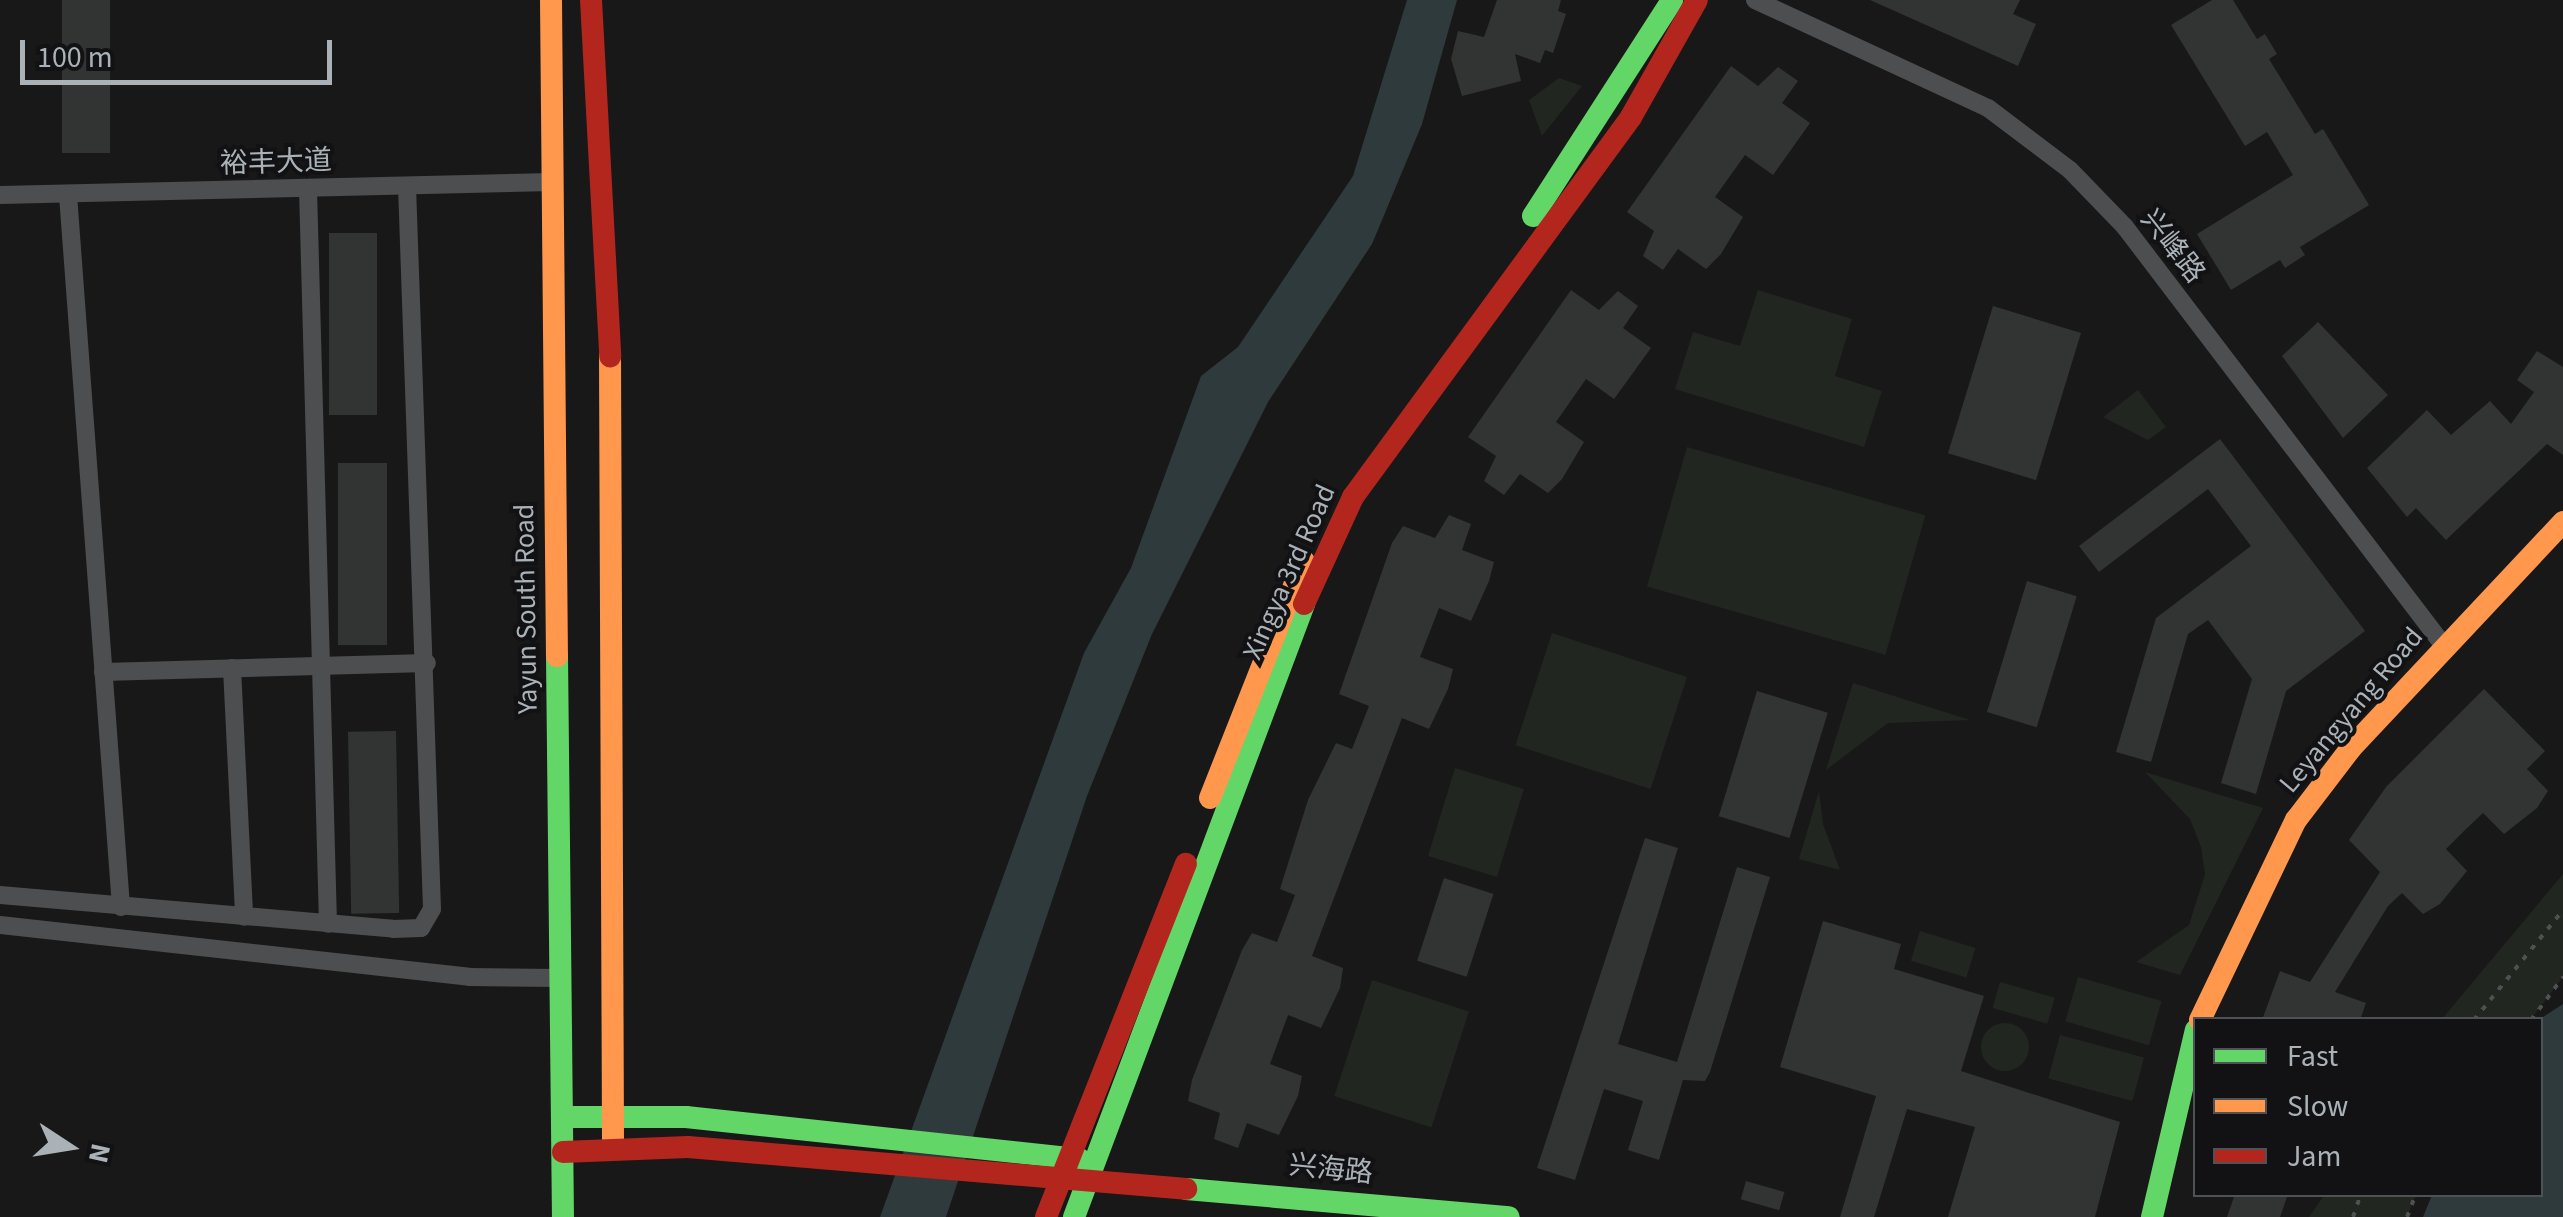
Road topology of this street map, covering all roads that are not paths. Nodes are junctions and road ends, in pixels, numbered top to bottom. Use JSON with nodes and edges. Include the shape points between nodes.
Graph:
{"nodes":[{"id":1,"x":551,"y":0,"type":"edge"},
{"id":2,"x":591,"y":0,"type":"edge"},
{"id":3,"x":1672,"y":0,"type":"edge"},
{"id":4,"x":1697,"y":0,"type":"edge"},
{"id":5,"x":1756,"y":0,"type":"edge"},
{"id":6,"x":553,"y":182,"type":"junction"},
{"id":7,"x":406,"y":186,"type":"junction"},
{"id":8,"x":308,"y":189,"type":"junction"},
{"id":9,"x":0,"y":195,"type":"edge"},
{"id":10,"x":68,"y":196,"type":"junction"},
{"id":11,"x":2563,"y":522,"type":"edge"},
{"id":12,"x":2444,"y":646,"type":"junction"},
{"id":13,"x":427,"y":662,"type":"junction"},
{"id":14,"x":321,"y":666,"type":"junction"},
{"id":15,"x":232,"y":668,"type":"junction"},
{"id":16,"x":103,"y":672,"type":"junction"},
{"id":17,"x":0,"y":895,"type":"edge"},
{"id":18,"x":121,"y":907,"type":"junction"},
{"id":19,"x":244,"y":917,"type":"junction"},
{"id":20,"x":328,"y":924,"type":"junction"},
{"id":21,"x":0,"y":925,"type":"edge"},
{"id":22,"x":560,"y":978,"type":"junction"},
{"id":23,"x":2201,"y":1017,"type":"edge"},
{"id":24,"x":2193,"y":1043,"type":"edge"},
{"id":25,"x":613,"y":1116,"type":"junction"},
{"id":26,"x":562,"y":1117,"type":"junction"},
{"id":27,"x":613,"y":1149,"type":"junction"},
{"id":28,"x":562,"y":1152,"type":"junction"},
{"id":29,"x":1002,"y":1162,"type":"junction"},
{"id":30,"x":1063,"y":1168,"type":"junction"},
{"id":31,"x":1090,"y":1170,"type":"junction"},
{"id":32,"x":1477,"y":1215,"type":"edge"},
{"id":33,"x":564,"y":1217,"type":"edge"},
{"id":34,"x":1046,"y":1217,"type":"edge"},
{"id":35,"x":1074,"y":1217,"type":"edge"},
{"id":36,"x":1509,"y":1217,"type":"edge"},
{"id":37,"x":2152,"y":1217,"type":"edge"}],
"edges":[{"from":1,"to":6,"type":"street","name":"Yayun South Road"},
{"from":2,"to":25,"type":"street","via":[[611,378]]},
{"from":3,"to":30,"type":"street","name":"Xingya 3rd Road","via":[[1591,136],[1324,519]]},
{"from":4,"to":31,"type":"street","name":"Xingya 3rd Road","via":[[1631,116],[1353,497],[1316,572]]},
{"from":5,"to":12,"type":"street","name":"兴峰路","via":[[1988,108],[2070,170],[2125,228]]},
{"from":6,"to":7,"type":"street","name":"裕丰大道"},
{"from":6,"to":22,"type":"street","name":"Yayun South Road"},
{"from":7,"to":8,"type":"street","name":"裕丰大道"},
{"from":7,"to":13,"type":"street"},
{"from":8,"to":10,"type":"street","name":"裕丰大道"},
{"from":8,"to":14,"type":"street"},
{"from":9,"to":10,"type":"street","name":"裕丰大道"},
{"from":10,"to":16,"type":"street"},
{"from":11,"to":12,"type":"street","name":"Leyangyang Road"},
{"from":12,"to":23,"type":"street","name":"Leyangyang Road","via":[[2296,820]]},
{"from":13,"to":14,"type":"street"},
{"from":13,"to":20,"type":"street","via":[[432,909],[421,928]]},
{"from":14,"to":15,"type":"street"},
{"from":14,"to":20,"type":"street"},
{"from":15,"to":16,"type":"street"},
{"from":15,"to":19,"type":"street"},
{"from":16,"to":18,"type":"street"},
{"from":17,"to":18,"type":"street"},
{"from":18,"to":19,"type":"street"},
{"from":19,"to":20,"type":"street"},
{"from":21,"to":22,"type":"street","via":[[469,977]]},
{"from":22,"to":26,"type":"street","name":"Yayun South Road"},
{"from":24,"to":37,"type":"street"},
{"from":25,"to":26,"type":"street"},
{"from":25,"to":27,"type":"street"},
{"from":25,"to":29,"type":"street","via":[[870,1137]]},
{"from":26,"to":28,"type":"street","name":"Yayun South Road"},
{"from":27,"to":28,"type":"street"},
{"from":27,"to":29,"type":"street","via":[[866,1163]]},
{"from":28,"to":33,"type":"street","name":"Yayun South Road"},
{"from":29,"to":30,"type":"street","name":"兴海路"},
{"from":30,"to":31,"type":"street","name":"兴海路"},
{"from":30,"to":34,"type":"street"},
{"from":31,"to":32,"type":"street","name":"兴海路"},
{"from":31,"to":35,"type":"street"},
{"from":32,"to":36,"type":"street","name":"兴海路"}]}
